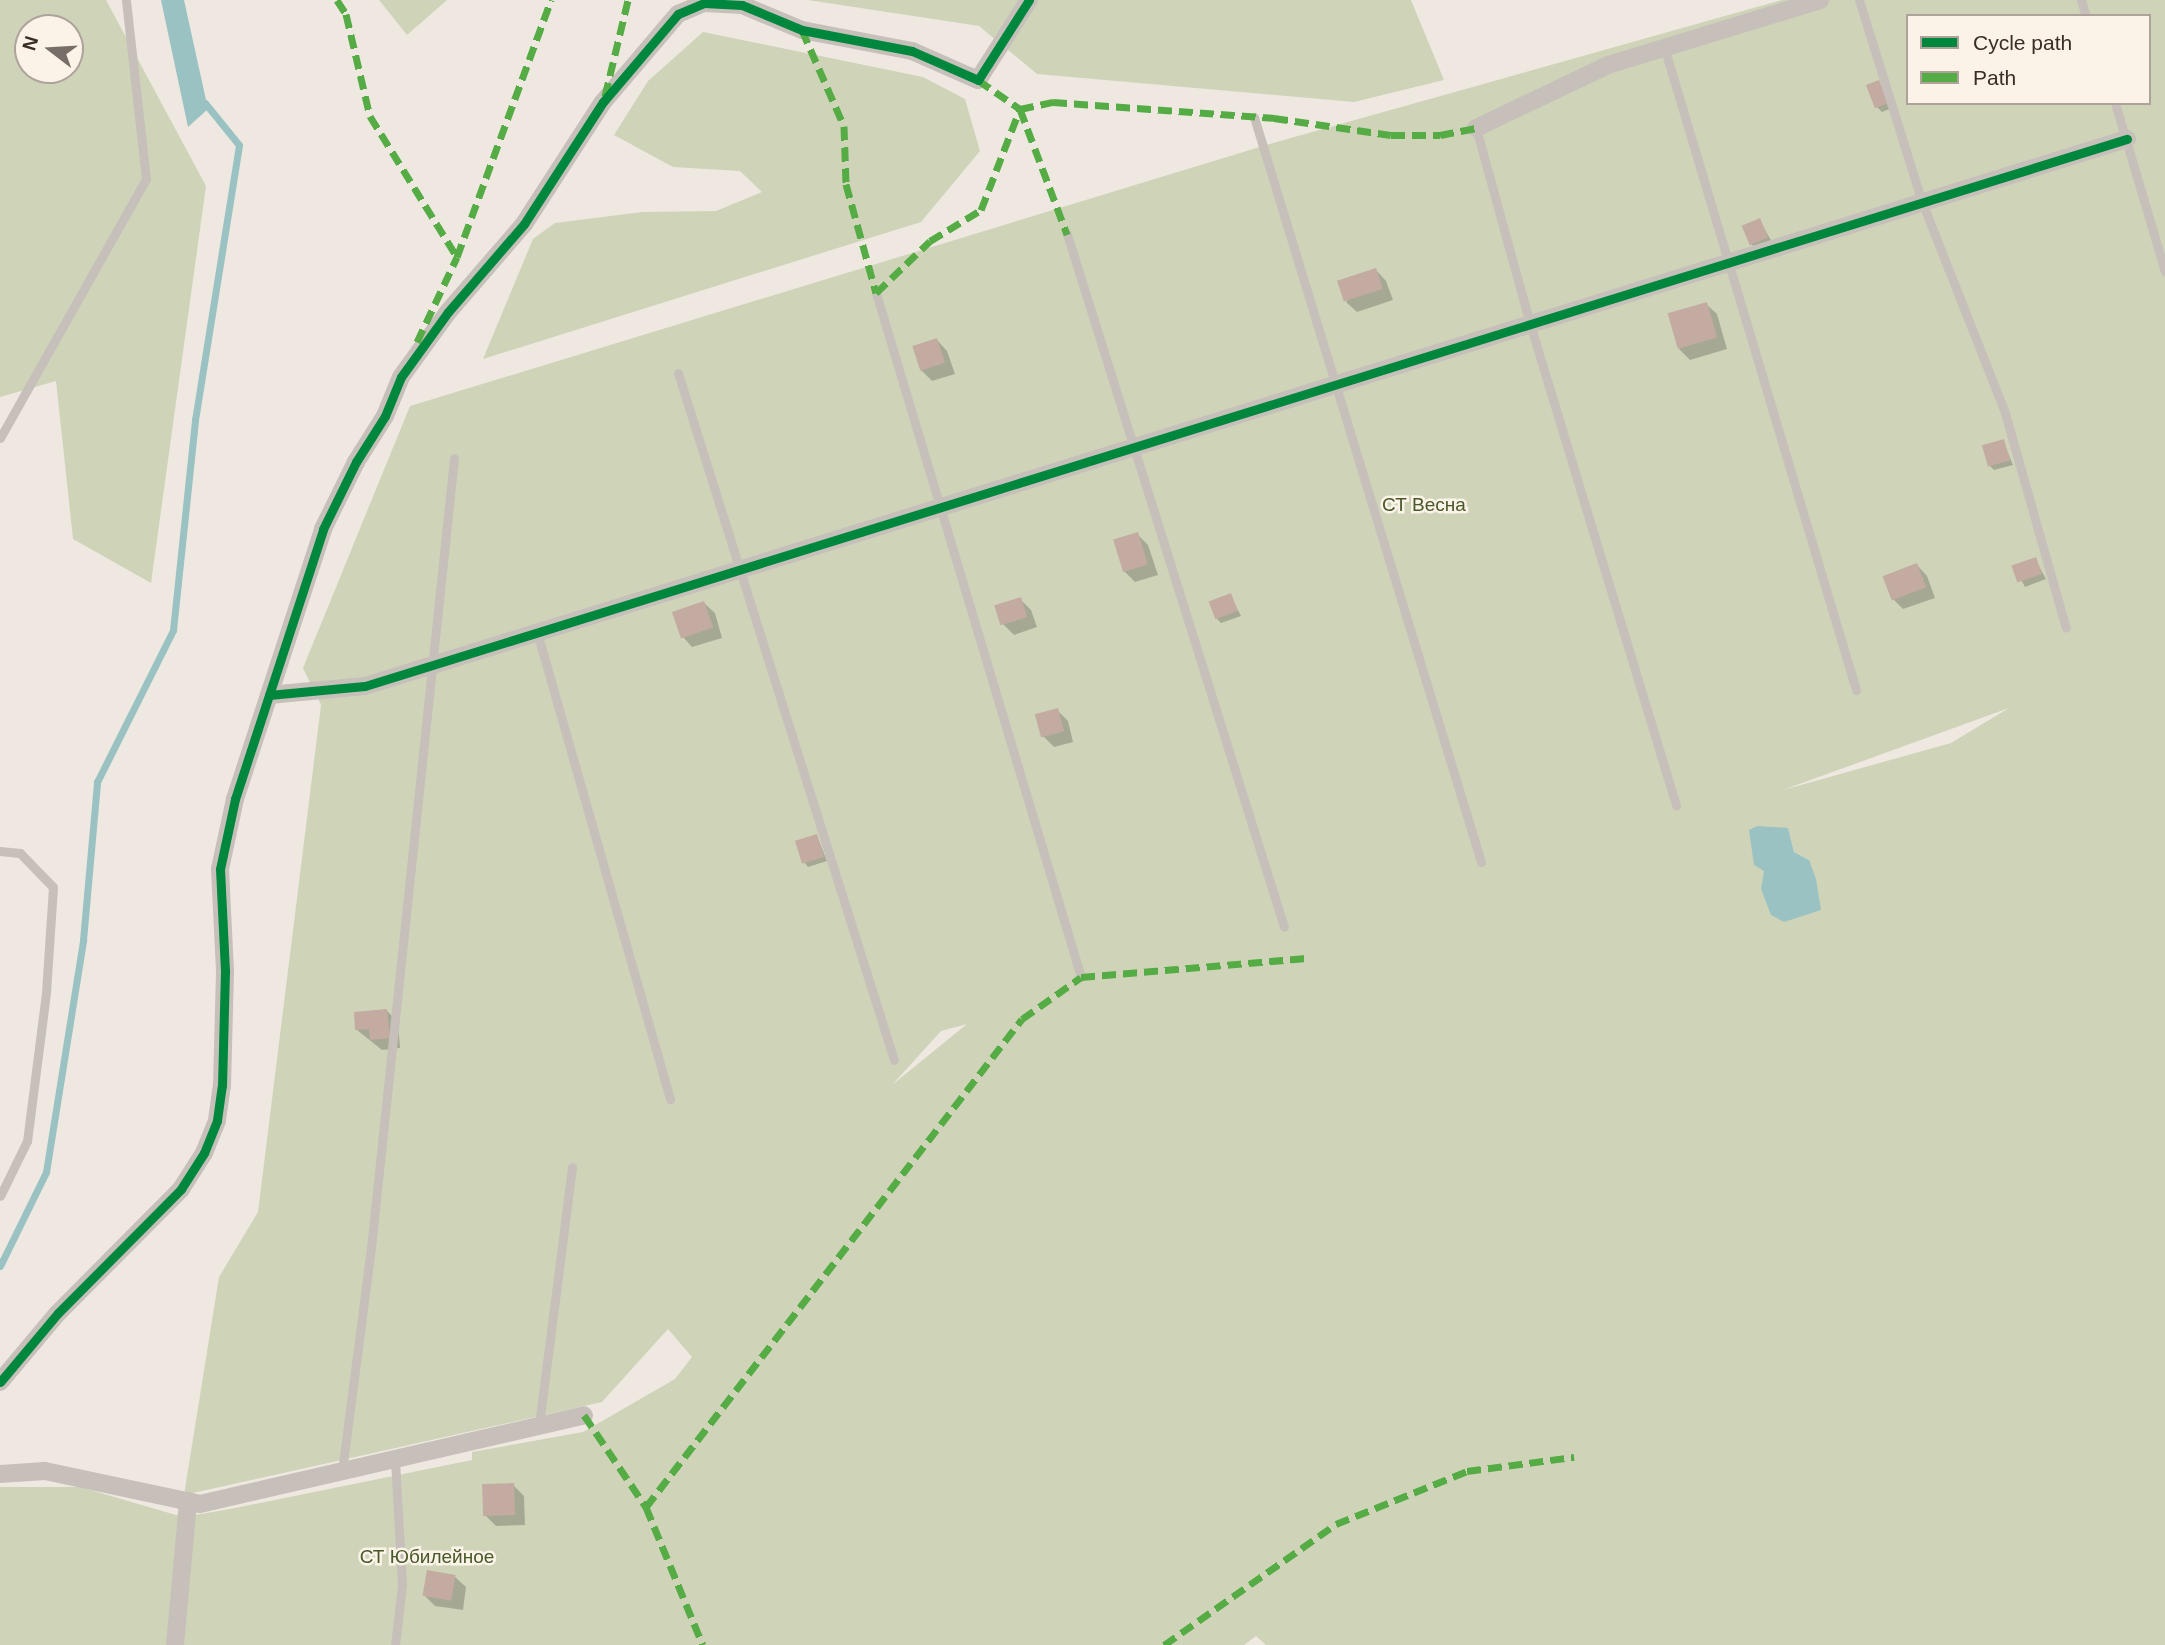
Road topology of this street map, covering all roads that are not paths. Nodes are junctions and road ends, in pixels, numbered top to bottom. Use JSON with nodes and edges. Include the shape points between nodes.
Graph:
{"nodes":[{"id":1,"x":126,"y":0,"type":"edge"},
{"id":2,"x":1029,"y":0,"type":"edge"},
{"id":3,"x":1820,"y":0,"type":"edge"},
{"id":4,"x":1859,"y":0,"type":"edge"},
{"id":5,"x":703,"y":1,"type":"edge"},
{"id":6,"x":1665,"y":50,"type":"junction"},
{"id":7,"x":2116,"y":105,"type":"edge"},
{"id":8,"x":1255,"y":117,"type":"dead end"},
{"id":9,"x":1476,"y":128,"type":"joint"},
{"id":10,"x":2127,"y":139,"type":"junction"},
{"id":11,"x":1922,"y":202,"type":"junction"},
{"id":12,"x":1067,"y":234,"type":"dead end"},
{"id":13,"x":1725,"y":263,"type":"junction"},
{"id":14,"x":2165,"y":272,"type":"edge"},
{"id":15,"x":876,"y":293,"type":"dead end"},
{"id":16,"x":1530,"y":324,"type":"junction"},
{"id":17,"x":678,"y":373,"type":"dead end"},
{"id":18,"x":1333,"y":385,"type":"junction"},
{"id":19,"x":0,"y":438,"type":"edge"},
{"id":20,"x":1135,"y":446,"type":"junction"},
{"id":21,"x":454,"y":458,"type":"dead end"},
{"id":22,"x":938,"y":505,"type":"junction"},
{"id":23,"x":741,"y":567,"type":"junction"},
{"id":24,"x":2066,"y":628,"type":"dead end"},
{"id":25,"x":537,"y":632,"type":"junction"},
{"id":26,"x":435,"y":664,"type":"junction"},
{"id":27,"x":1856,"y":690,"type":"dead end"},
{"id":28,"x":270,"y":695,"type":"junction"},
{"id":29,"x":1676,"y":805,"type":"dead end"},
{"id":30,"x":0,"y":851,"type":"edge"},
{"id":31,"x":1481,"y":862,"type":"dead end"},
{"id":32,"x":1284,"y":927,"type":"dead end"},
{"id":33,"x":1081,"y":977,"type":"dead end"},
{"id":34,"x":894,"y":1060,"type":"dead end"},
{"id":35,"x":670,"y":1099,"type":"dead end"},
{"id":36,"x":572,"y":1167,"type":"dead end"},
{"id":37,"x":0,"y":1196,"type":"edge"},
{"id":38,"x":0,"y":1382,"type":"edge"},
{"id":39,"x":584,"y":1415,"type":"dead end"},
{"id":40,"x":539,"y":1425,"type":"junction"},
{"id":41,"x":395,"y":1459,"type":"junction"},
{"id":42,"x":342,"y":1471,"type":"junction"},
{"id":43,"x":0,"y":1474,"type":"edge"},
{"id":44,"x":188,"y":1501,"type":"junction"},
{"id":45,"x":175,"y":1645,"type":"edge"},
{"id":46,"x":395,"y":1645,"type":"edge"}],
"edges":[{"from":1,"to":19,"type":"lane","via":[[146,179]]},
{"from":2,"to":5,"type":"street","via":[[978,79],[912,51],[802,30],[743,5]]},
{"from":3,"to":6,"type":"street"},
{"from":4,"to":11,"type":"lane"},
{"from":5,"to":28,"type":"street","via":[[678,14],[653,39],[603,102],[524,225],[448,312],[401,377],[385,416],[323,529]]},
{"from":6,"to":9,"type":"street","via":[[1608,65]]},
{"from":6,"to":13,"type":"lane"},
{"from":7,"to":10,"type":"lane"},
{"from":8,"to":18,"type":"lane"},
{"from":9,"to":16,"type":"lane"},
{"from":10,"to":11,"type":"street"},
{"from":10,"to":14,"type":"lane"},
{"from":11,"to":13,"type":"street"},
{"from":11,"to":24,"type":"lane","via":[[2005,413]]},
{"from":12,"to":20,"type":"lane"},
{"from":13,"to":16,"type":"street"},
{"from":13,"to":27,"type":"lane"},
{"from":15,"to":22,"type":"lane"},
{"from":16,"to":18,"type":"street"},
{"from":16,"to":29,"type":"lane"},
{"from":17,"to":23,"type":"lane"},
{"from":18,"to":20,"type":"street"},
{"from":18,"to":31,"type":"lane"},
{"from":20,"to":22,"type":"street"},
{"from":20,"to":32,"type":"lane"},
{"from":21,"to":26,"type":"lane"},
{"from":22,"to":23,"type":"street"},
{"from":22,"to":33,"type":"lane"},
{"from":23,"to":25,"type":"street"},
{"from":23,"to":34,"type":"lane"},
{"from":25,"to":26,"type":"street"},
{"from":25,"to":35,"type":"lane"},
{"from":26,"to":28,"type":"street","via":[[365,686]]},
{"from":26,"to":42,"type":"lane"},
{"from":28,"to":38,"type":"street","via":[[235,799],[220,869],[225,971],[217,1120],[181,1189],[58,1312]]},
{"from":30,"to":37,"type":"lane","via":[[20,853],[53,887],[46,993],[27,1141]]},
{"from":36,"to":40,"type":"lane"},
{"from":39,"to":40,"type":"street"},
{"from":40,"to":41,"type":"street"},
{"from":41,"to":42,"type":"street"},
{"from":41,"to":46,"type":"lane","via":[[402,1585]]},
{"from":42,"to":44,"type":"street","via":[[200,1504]]},
{"from":43,"to":44,"type":"street","via":[[45,1471]]},
{"from":44,"to":45,"type":"street"}]}
